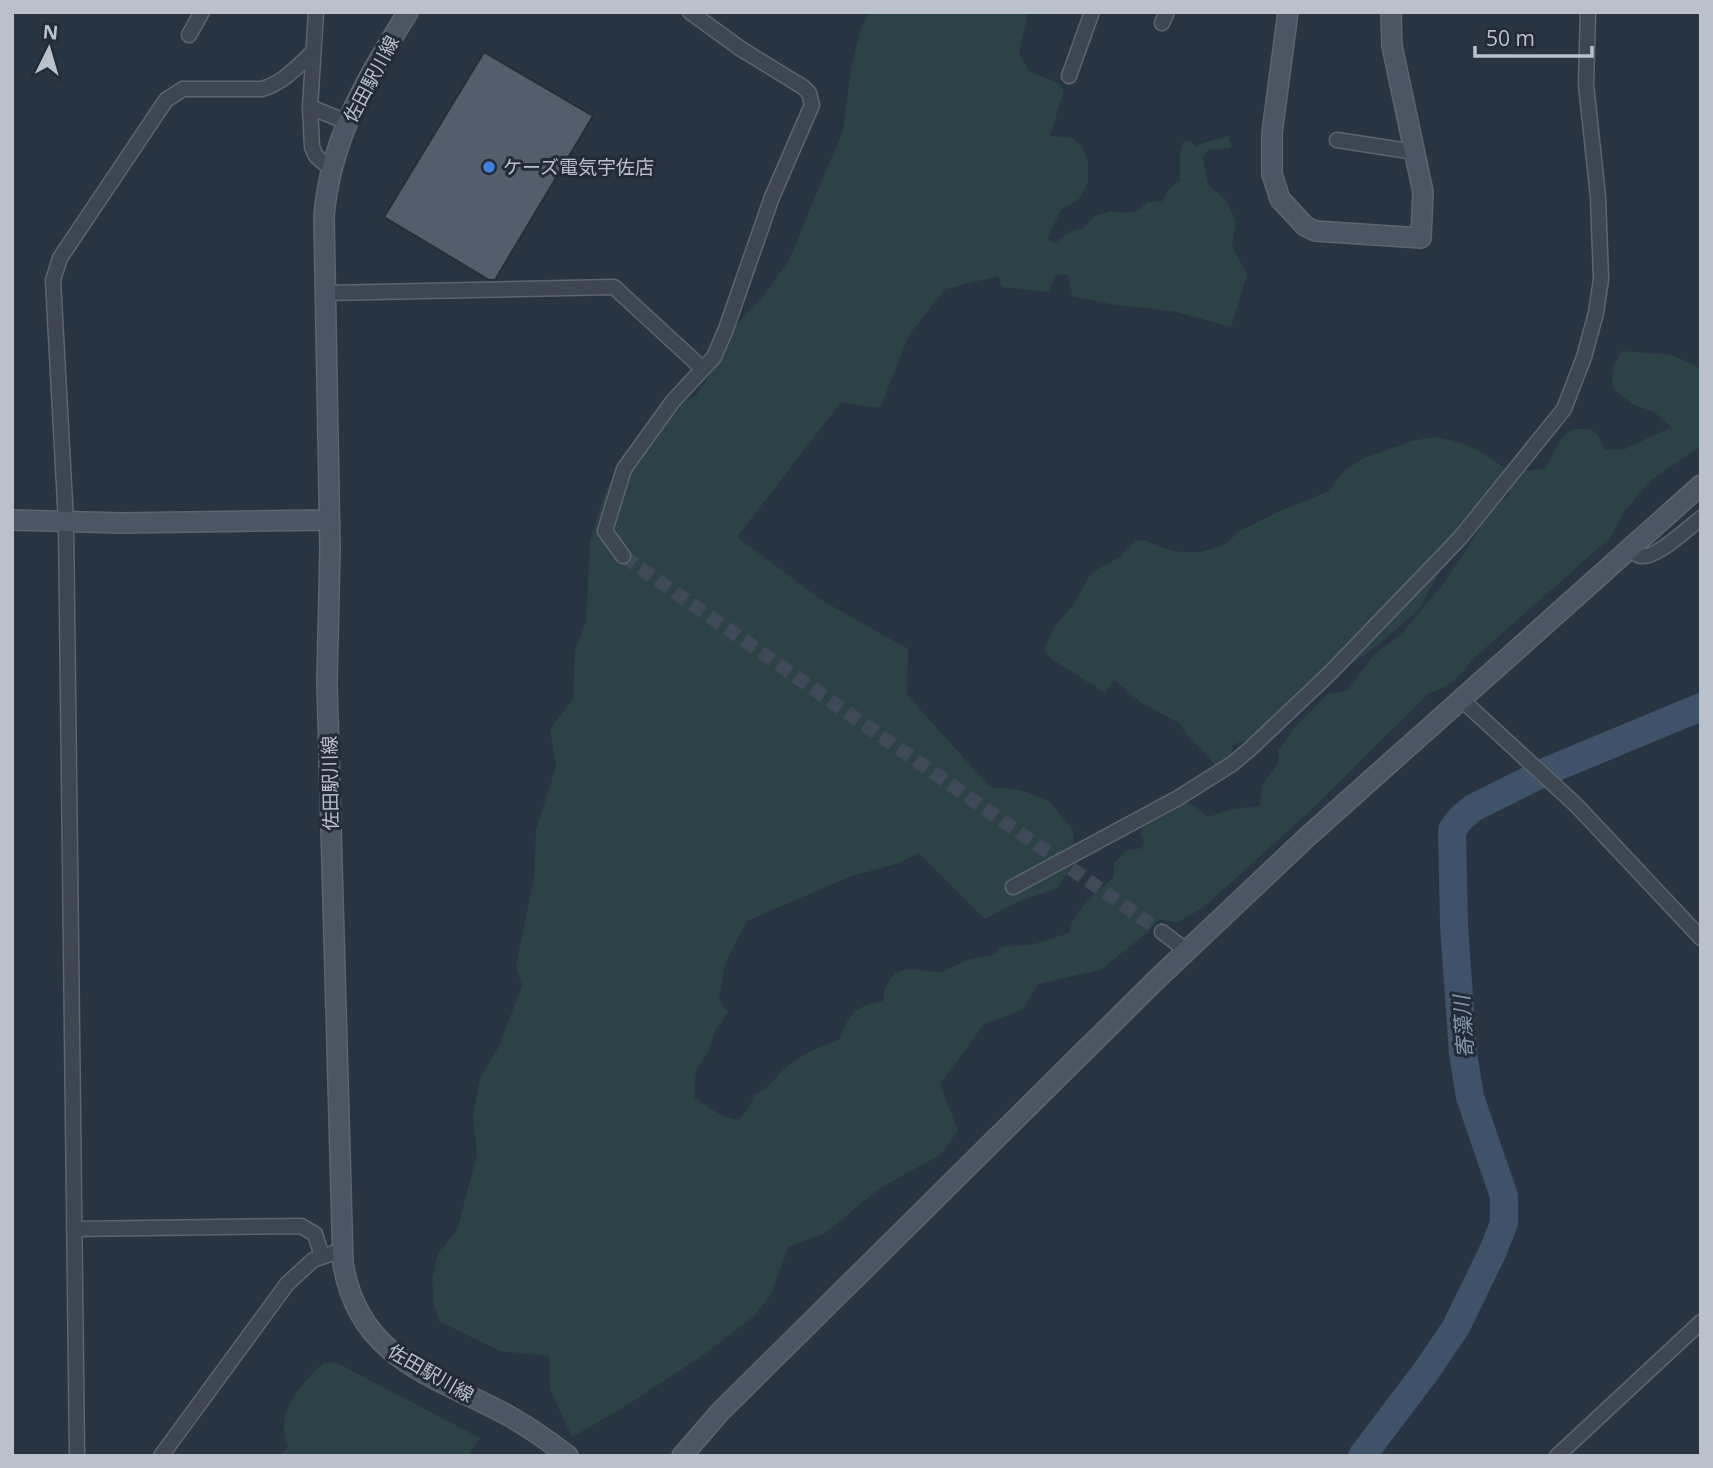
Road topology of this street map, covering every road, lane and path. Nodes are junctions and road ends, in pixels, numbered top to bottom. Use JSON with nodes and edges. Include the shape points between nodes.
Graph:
{"nodes":[{"id":1,"x":202,"y":12,"type":"edge"},
{"id":2,"x":316,"y":12,"type":"edge"},
{"id":3,"x":408,"y":12,"type":"edge"},
{"id":4,"x":690,"y":12,"type":"edge"},
{"id":5,"x":1092,"y":12,"type":"edge"},
{"id":6,"x":1288,"y":12,"type":"edge"},
{"id":7,"x":1391,"y":12,"type":"edge"},
{"id":8,"x":1588,"y":12,"type":"edge"},
{"id":9,"x":189,"y":35,"type":"dead end"},
{"id":10,"x":313,"y":52,"type":"junction"},
{"id":11,"x":1069,"y":76,"type":"dead end"},
{"id":12,"x":310,"y":107,"type":"junction"},
{"id":13,"x":347,"y":122,"type":"junction"},
{"id":14,"x":1337,"y":140,"type":"dead end"},
{"id":15,"x":1415,"y":152,"type":"junction"},
{"id":16,"x":331,"y":169,"type":"junction"},
{"id":17,"x":326,"y":293,"type":"junction"},
{"id":18,"x":703,"y":369,"type":"junction"},
{"id":19,"x":1701,"y":485,"type":"edge"},
{"id":20,"x":1701,"y":518,"type":"edge"},
{"id":21,"x":12,"y":520,"type":"edge"},
{"id":22,"x":329,"y":520,"type":"junction"},
{"id":23,"x":66,"y":522,"type":"junction"},
{"id":24,"x":1630,"y":547,"type":"junction"},
{"id":25,"x":623,"y":556,"type":"tunnel mouth"},
{"id":26,"x":1461,"y":699,"type":"junction"},
{"id":27,"x":1013,"y":887,"type":"dead end"},
{"id":28,"x":1162,"y":932,"type":"tunnel mouth"},
{"id":29,"x":1701,"y":938,"type":"edge"},
{"id":30,"x":1186,"y":951,"type":"junction"},
{"id":31,"x":74,"y":1228,"type":"junction"},
{"id":32,"x":342,"y":1250,"type":"junction"},
{"id":33,"x":322,"y":1256,"type":"junction"},
{"id":34,"x":1701,"y":1322,"type":"edge"},
{"id":35,"x":77,"y":1456,"type":"edge"},
{"id":36,"x":161,"y":1456,"type":"edge"},
{"id":37,"x":568,"y":1456,"type":"edge"},
{"id":38,"x":681,"y":1456,"type":"edge"},
{"id":39,"x":1558,"y":1456,"type":"edge"}],
"edges":[{"from":1,"to":9,"type":"street"},
{"from":2,"to":10,"type":"street"},
{"from":3,"to":13,"type":"street","name":"佐田駅川線","via":[[360,90]]},
{"from":4,"to":18,"type":"street","via":[[803,87],[812,105],[772,197],[726,328],[714,357]]},
{"from":5,"to":11,"type":"street"},
{"from":6,"to":15,"type":"street","via":[[1271,159],[1280,199],[1300,222],[1315,231],[1421,238],[1423,192]]},
{"from":7,"to":15,"type":"street","via":[[1392,46]]},
{"from":8,"to":27,"type":"street","via":[[1586,84],[1601,279],[1584,358],[1564,409],[1460,538],[1251,748],[1178,798]]},
{"from":10,"to":12,"type":"street"},
{"from":10,"to":23,"type":"street","via":[[272,86],[183,89],[166,100],[60,258],[53,289]]},
{"from":12,"to":13,"type":"street"},
{"from":12,"to":16,"type":"street","via":[[312,147]]},
{"from":13,"to":16,"type":"street","name":"佐田駅川線"},
{"from":14,"to":15,"type":"street"},
{"from":16,"to":17,"type":"street","name":"佐田駅川線","via":[[324,216]]},
{"from":17,"to":18,"type":"street","via":[[614,287]]},
{"from":17,"to":22,"type":"street","name":"佐田駅川線"},
{"from":18,"to":25,"type":"street","via":[[673,401],[624,469],[605,531]]},
{"from":19,"to":24,"type":"street"},
{"from":20,"to":24,"type":"street","via":[[1647,557]]},
{"from":21,"to":23,"type":"street"},
{"from":22,"to":23,"type":"street"},
{"from":22,"to":32,"type":"street","name":"佐田駅川線","via":[[328,695]]},
{"from":23,"to":31,"type":"street"},
{"from":24,"to":26,"type":"street"},
{"from":26,"to":29,"type":"street","via":[[1576,805]]},
{"from":26,"to":30,"type":"street"},
{"from":28,"to":30,"type":"street"},
{"from":30,"to":38,"type":"street","via":[[729,1403]]},
{"from":31,"to":33,"type":"street","via":[[301,1226],[316,1234]]},
{"from":31,"to":35,"type":"street"},
{"from":32,"to":33,"type":"street"},
{"from":32,"to":37,"type":"street","name":"佐田駅川線","via":[[349,1294],[366,1327],[386,1349],[521,1423]]},
{"from":33,"to":36,"type":"street","via":[[287,1284]]},
{"from":34,"to":39,"type":"street"}]}
